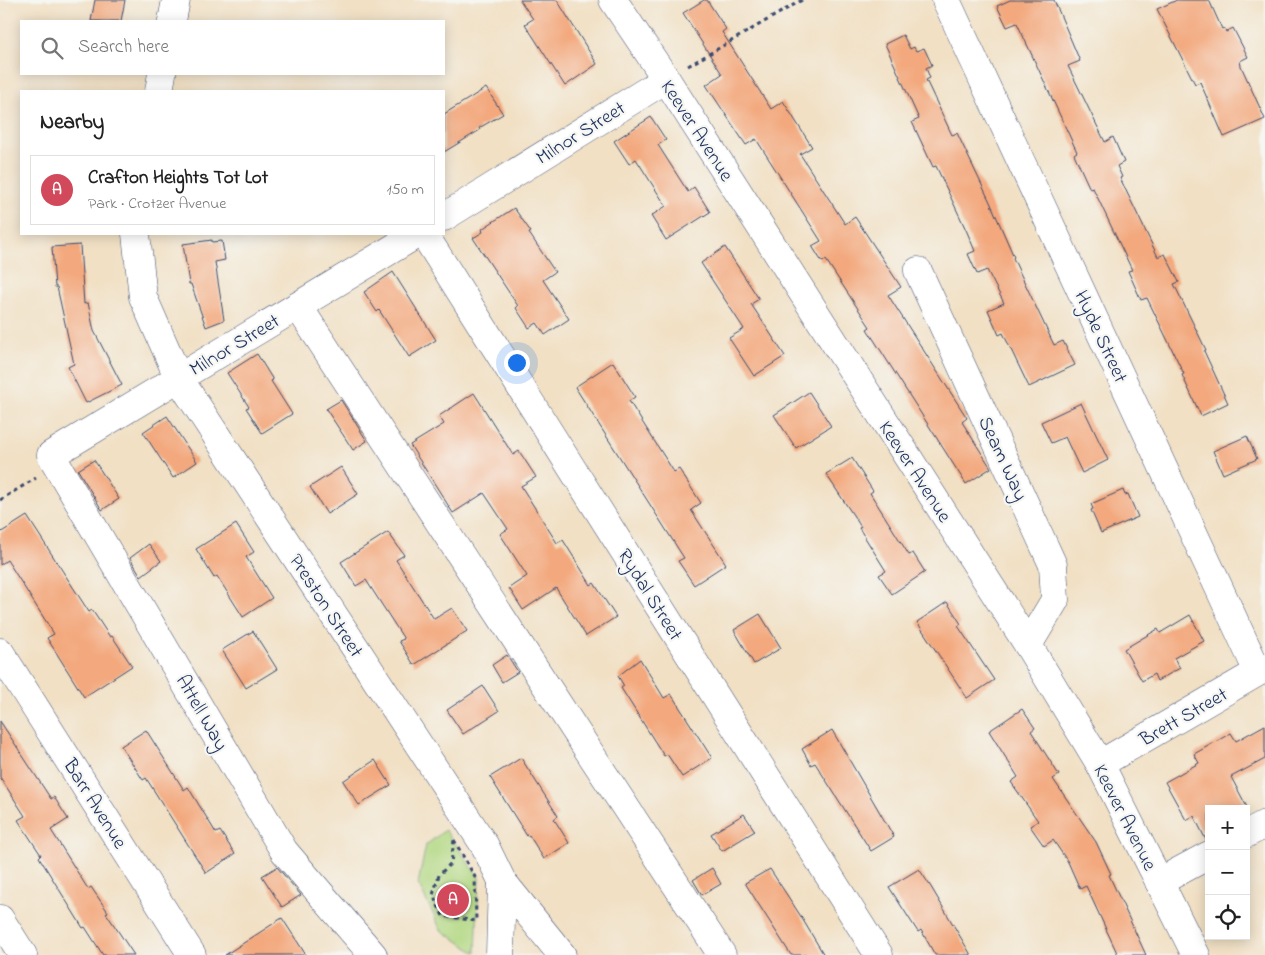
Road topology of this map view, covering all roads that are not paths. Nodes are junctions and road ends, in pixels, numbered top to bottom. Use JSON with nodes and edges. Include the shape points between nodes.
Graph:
{"nodes":[{"id":1,"x":176,"y":0,"type":"edge"},
{"id":2,"x":613,"y":0,"type":"edge"},
{"id":3,"x":946,"y":0,"type":"edge"},
{"id":4,"x":172,"y":20,"type":"edge"},
{"id":5,"x":162,"y":75,"type":"edge"},
{"id":6,"x":666,"y":79,"type":"junction"},
{"id":7,"x":159,"y":90,"type":"edge"},
{"id":8,"x":445,"y":216,"type":"edge"},
{"id":9,"x":136,"y":235,"type":"edge"},
{"id":10,"x":415,"y":235,"type":"edge"},
{"id":11,"x":425,"y":235,"type":"edge"},
{"id":12,"x":918,"y":270,"type":"dead end"},
{"id":13,"x":298,"y":306,"type":"junction"},
{"id":14,"x":178,"y":377,"type":"junction"},
{"id":15,"x":46,"y":465,"type":"joint"},
{"id":16,"x":1028,"y":646,"type":"junction"},
{"id":17,"x":0,"y":652,"type":"edge"},
{"id":18,"x":1261,"y":670,"type":"edge"},
{"id":19,"x":1100,"y":764,"type":"junction"},
{"id":20,"x":1265,"y":824,"type":"edge"},
{"id":21,"x":1250,"y":832,"type":"edge"},
{"id":22,"x":1205,"y":856,"type":"edge"},
{"id":23,"x":502,"y":881,"type":"junction"},
{"id":24,"x":1159,"y":882,"type":"junction"},
{"id":25,"x":0,"y":918,"type":"edge"},
{"id":26,"x":23,"y":955,"type":"edge"},
{"id":27,"x":192,"y":955,"type":"edge"},
{"id":28,"x":374,"y":955,"type":"edge"},
{"id":29,"x":500,"y":955,"type":"edge"},
{"id":30,"x":562,"y":955,"type":"edge"},
{"id":31,"x":722,"y":955,"type":"edge"},
{"id":32,"x":879,"y":955,"type":"edge"},
{"id":33,"x":1196,"y":955,"type":"edge"}],
"edges":[{"from":1,"to":4,"type":"street"},
{"from":2,"to":6,"type":"street","name":"Keever Avenue"},
{"from":3,"to":18,"type":"street","name":"Hyde Street"},
{"from":5,"to":7,"type":"street"},
{"from":6,"to":8,"type":"street","name":"Milnor Street"},
{"from":6,"to":16,"type":"street","name":"Keever Avenue"},
{"from":9,"to":14,"type":"street","name":"Preston Street","via":[[143,297]]},
{"from":10,"to":13,"type":"street","name":"Milnor Street"},
{"from":11,"to":32,"type":"street","name":"Rydal Street"},
{"from":12,"to":16,"type":"street","name":"Seam Way","via":[[1053,565],[1055,600]]},
{"from":13,"to":14,"type":"street","name":"Milnor Street"},
{"from":13,"to":31,"type":"street"},
{"from":14,"to":15,"type":"street","name":"Milnor Street"},
{"from":14,"to":23,"type":"street","name":"Preston Street","via":[[485,846]]},
{"from":15,"to":28,"type":"street","name":"Attell Way","via":[[284,851]]},
{"from":16,"to":19,"type":"street","name":"Keever Avenue"},
{"from":17,"to":27,"type":"street","name":"Barr Avenue"},
{"from":18,"to":19,"type":"street","name":"Brett Street"},
{"from":19,"to":24,"type":"street","name":"Keever Avenue"},
{"from":20,"to":21,"type":"street"},
{"from":22,"to":24,"type":"street"},
{"from":23,"to":29,"type":"street"},
{"from":23,"to":30,"type":"street","name":"Preston Street"},
{"from":24,"to":33,"type":"street","name":"Keever Avenue"},
{"from":25,"to":26,"type":"street"}]}
